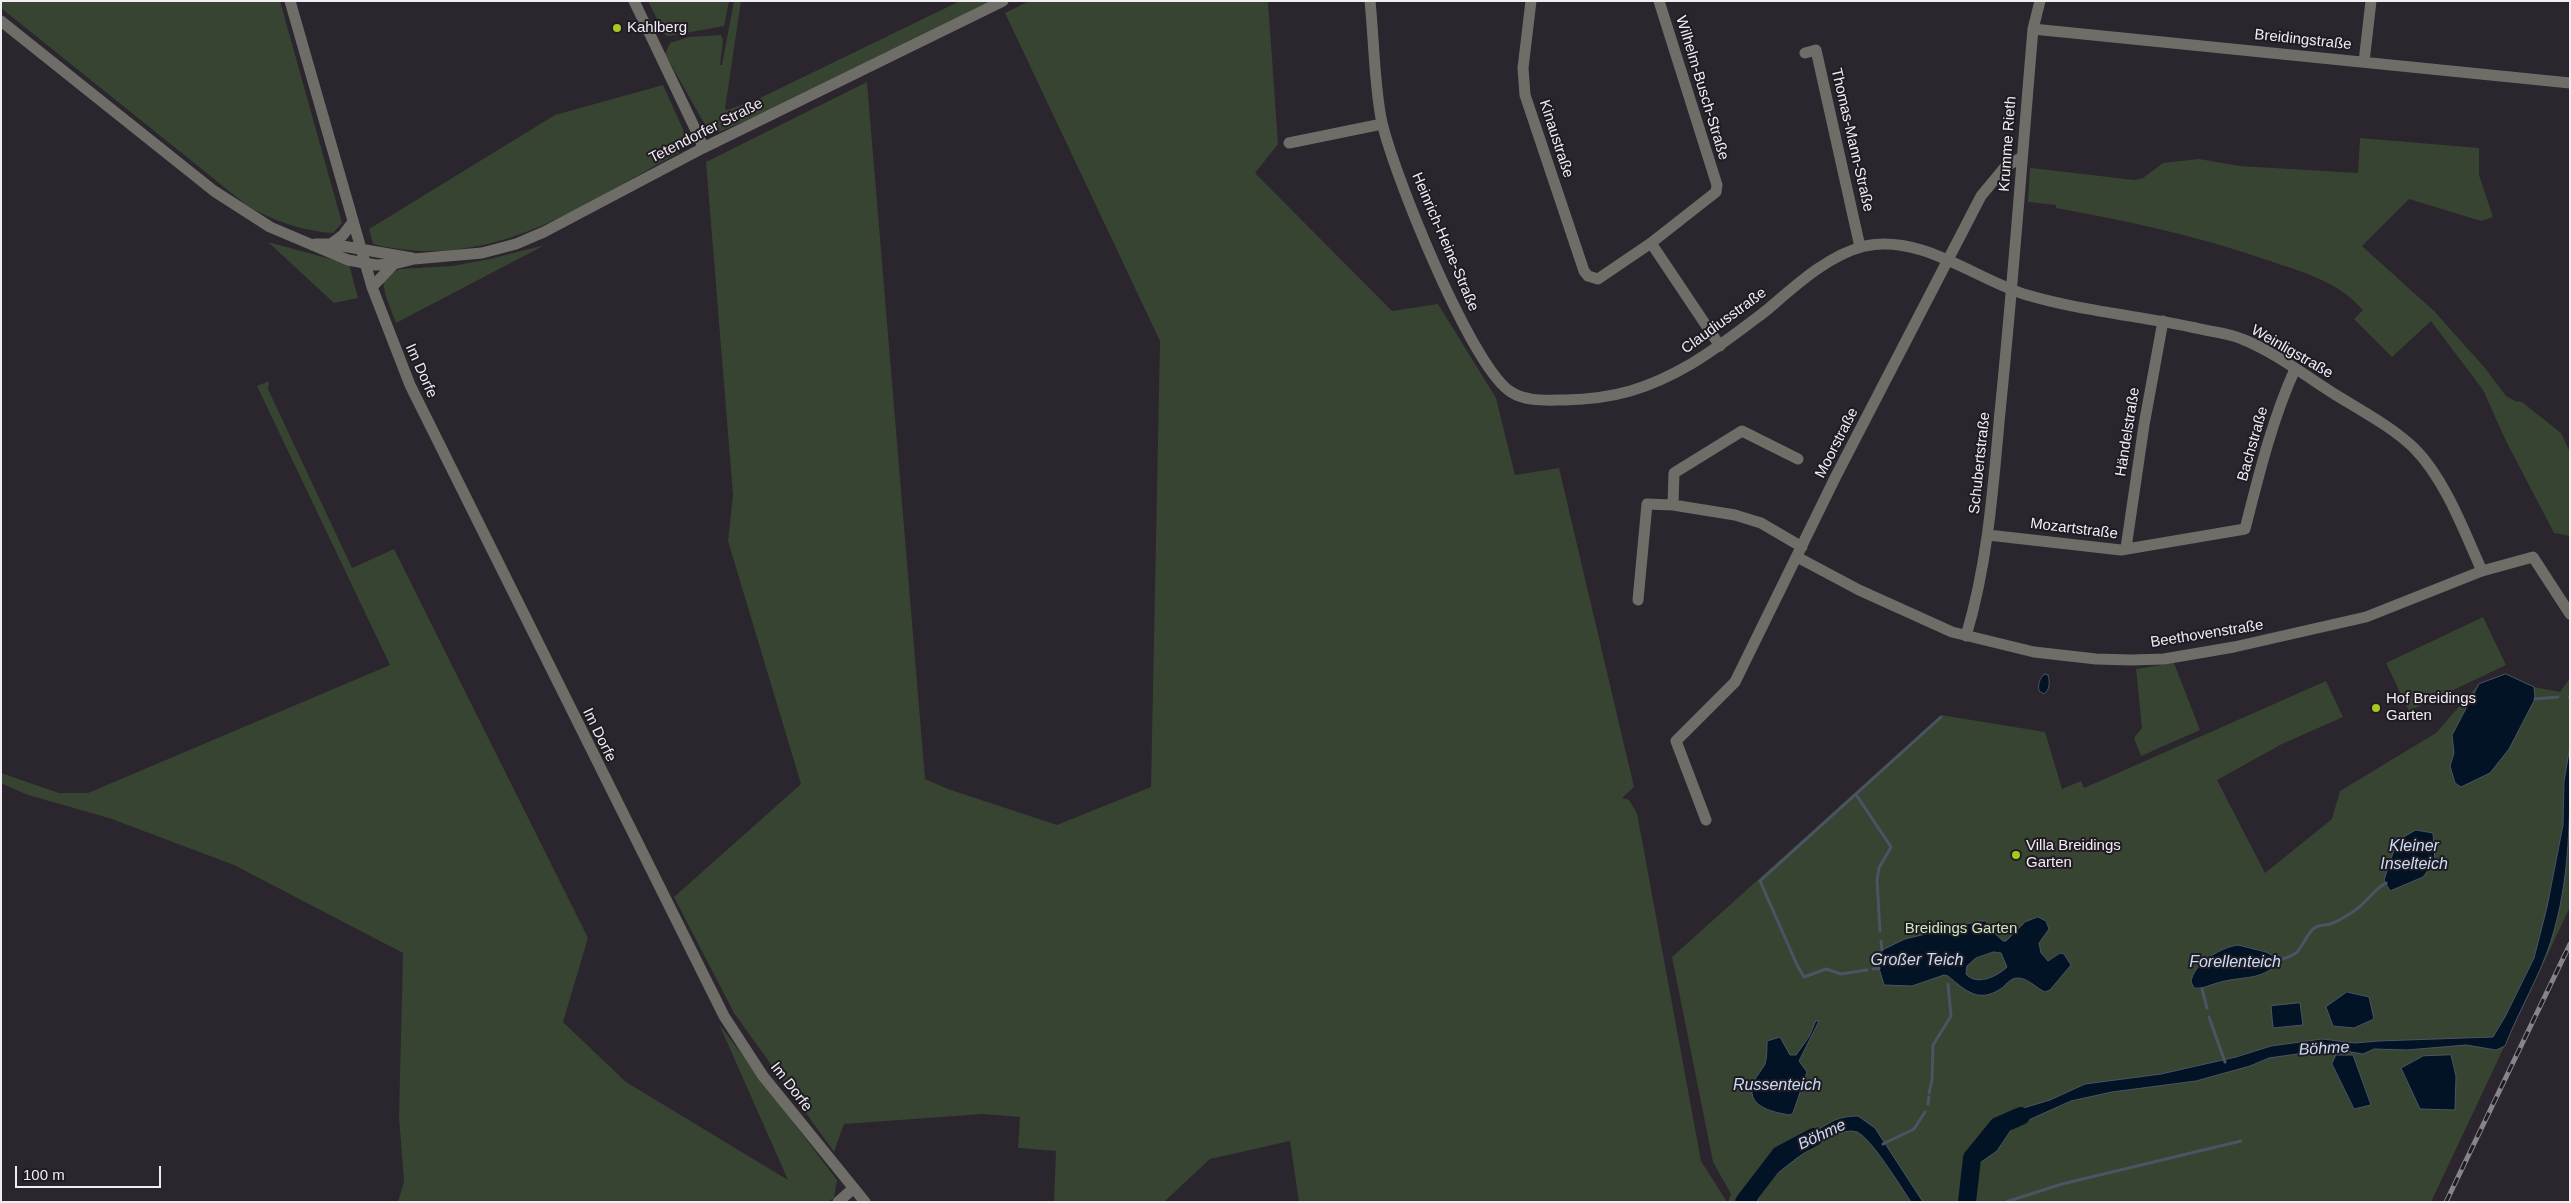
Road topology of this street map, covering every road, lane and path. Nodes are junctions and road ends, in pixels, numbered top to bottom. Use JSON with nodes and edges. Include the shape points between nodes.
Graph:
{"nodes":[{"id":1,"x":290,"y":1,"type":"edge"},
{"id":2,"x":634,"y":1,"type":"edge"},
{"id":3,"x":1003,"y":1,"type":"edge"},
{"id":4,"x":1370,"y":1,"type":"edge"},
{"id":5,"x":1531,"y":1,"type":"edge"},
{"id":6,"x":1659,"y":1,"type":"edge"},
{"id":7,"x":2040,"y":1,"type":"edge"},
{"id":8,"x":2371,"y":1,"type":"edge"},
{"id":9,"x":1,"y":21,"type":"edge"},
{"id":10,"x":2033,"y":29,"type":"junction"},
{"id":11,"x":1805,"y":53,"type":"dead end"},
{"id":12,"x":2364,"y":62,"type":"junction"},
{"id":13,"x":2570,"y":83,"type":"edge"},
{"id":14,"x":1382,"y":124,"type":"junction"},
{"id":15,"x":1289,"y":143,"type":"dead end"},
{"id":16,"x":703,"y":148,"type":"junction"},
{"id":17,"x":2022,"y":157,"type":"junction"},
{"id":18,"x":352,"y":223,"type":"junction"},
{"id":19,"x":1651,"y":243,"type":"junction"},
{"id":20,"x":313,"y":244,"type":"junction"},
{"id":21,"x":331,"y":244,"type":"junction"},
{"id":22,"x":1860,"y":248,"type":"junction"},
{"id":23,"x":360,"y":250,"type":"junction"},
{"id":24,"x":414,"y":259,"type":"junction"},
{"id":25,"x":1948,"y":261,"type":"junction"},
{"id":26,"x":364,"y":264,"type":"junction"},
{"id":27,"x":394,"y":264,"type":"junction"},
{"id":28,"x":372,"y":287,"type":"junction"},
{"id":29,"x":2012,"y":290,"type":"junction"},
{"id":30,"x":2163,"y":321,"type":"junction"},
{"id":31,"x":1720,"y":346,"type":"junction"},
{"id":32,"x":1488,"y":366,"type":"joint"},
{"id":33,"x":2296,"y":369,"type":"junction"},
{"id":34,"x":1798,"y":459,"type":"dead end"},
{"id":35,"x":1673,"y":505,"type":"junction"},
{"id":36,"x":2245,"y":529,"type":"joint"},
{"id":37,"x":1988,"y":535,"type":"junction"},
{"id":38,"x":2126,"y":548,"type":"junction"},
{"id":39,"x":1799,"y":552,"type":"junction"},
{"id":40,"x":2482,"y":571,"type":"junction"},
{"id":41,"x":1638,"y":600,"type":"dead end"},
{"id":42,"x":2570,"y":614,"type":"edge"},
{"id":43,"x":1966,"y":636,"type":"junction"},
{"id":44,"x":1706,"y":820,"type":"dead end"},
{"id":45,"x":854,"y":1188,"type":"junction"},
{"id":46,"x":838,"y":1202,"type":"edge"},
{"id":47,"x":866,"y":1202,"type":"edge"}],
"edges":[{"from":1,"to":18,"type":"street","name":"Im Dorfe"},
{"from":2,"to":16,"type":"street"},
{"from":3,"to":16,"type":"street","name":"Tetendorfer Straße"},
{"from":4,"to":14,"type":"street","name":"Heinrich-Heine-Straße"},
{"from":5,"to":19,"type":"street","name":"Kinaustraße","via":[[1523,68],[1525,95],[1584,271],[1593,278],[1602,277]]},
{"from":6,"to":19,"type":"street","name":"Wilhelm-Busch-Straße","via":[[1717,184],[1716,192],[1710,198]]},
{"from":7,"to":10,"type":"street","name":"Krumme Rieth"},
{"from":8,"to":12,"type":"street"},
{"from":9,"to":20,"type":"street","name":"Tetendorfer Straße","via":[[221,196],[270,227]]},
{"from":10,"to":12,"type":"street","name":"Breidingstraße"},
{"from":10,"to":17,"type":"street","name":"Krumme Rieth"},
{"from":11,"to":22,"type":"street","name":"Thomas-Mann-Straße","via":[[1816,50]]},
{"from":12,"to":13,"type":"street","name":"Breidingstraße"},
{"from":14,"to":15,"type":"street"},
{"from":14,"to":32,"type":"street","name":"Heinrich-Heine-Straße","via":[[1416,218],[1461,321]]},
{"from":16,"to":24,"type":"street","name":"Tetendorfer Straße","via":[[516,244],[482,253]]},
{"from":17,"to":25,"type":"street","name":"Moorstraße","via":[[2005,167],[1984,190]]},
{"from":17,"to":29,"type":"street","name":"Krumme Rieth"},
{"from":18,"to":21,"type":"street"},
{"from":18,"to":23,"type":"street","name":"Im Dorfe"},
{"from":19,"to":31,"type":"street"},
{"from":20,"to":21,"type":"street","name":"Tetendorfer Straße"},
{"from":20,"to":26,"type":"street","name":"Tetendorfer Straße","via":[[329,253]]},
{"from":21,"to":23,"type":"street","name":"Tetendorfer Straße"},
{"from":22,"to":25,"type":"street","name":"Claudiusstraße","via":[[1900,245]]},
{"from":22,"to":31,"type":"street","name":"Claudiusstraße","via":[[1827,264]]},
{"from":23,"to":24,"type":"street","name":"Tetendorfer Straße"},
{"from":23,"to":26,"type":"street","name":"Im Dorfe"},
{"from":24,"to":27,"type":"street","name":"Tetendorfer Straße"},
{"from":25,"to":29,"type":"street","name":"Weinligstraße"},
{"from":25,"to":39,"type":"street","name":"Moorstraße"},
{"from":26,"to":27,"type":"street","name":"Tetendorfer Straße"},
{"from":26,"to":28,"type":"street","name":"Im Dorfe"},
{"from":27,"to":28,"type":"street"},
{"from":28,"to":45,"type":"street","name":"Im Dorfe","via":[[410,385],[724,1016],[763,1076]]},
{"from":29,"to":30,"type":"street","name":"Weinligstraße","via":[[2053,302]]},
{"from":29,"to":37,"type":"street","name":"Schubertstraße"},
{"from":30,"to":33,"type":"street","name":"Weinligstraße","via":[[2242,339]]},
{"from":30,"to":38,"type":"street","name":"Händelstraße"},
{"from":31,"to":32,"type":"street","name":"Claudiusstraße","via":[[1652,385],[1594,399],[1546,400],[1521,396],[1503,385]]},
{"from":33,"to":36,"type":"street","name":"Bachstraße","via":[[2269,436]]},
{"from":33,"to":40,"type":"street","name":"Weinligstraße","via":[[2414,448],[2447,494]]},
{"from":34,"to":35,"type":"street","via":[[1742,431],[1674,473]]},
{"from":35,"to":39,"type":"street","name":"Beethovenstraße","via":[[1761,523]]},
{"from":35,"to":41,"type":"street","name":"Beethovenstraße","via":[[1647,504]]},
{"from":36,"to":38,"type":"street","name":"Mozartstraße"},
{"from":37,"to":38,"type":"street","name":"Mozartstraße"},
{"from":37,"to":43,"type":"street","name":"Schubertstraße","via":[[1979,595]]},
{"from":39,"to":43,"type":"street","name":"Beethovenstraße","via":[[1859,590]]},
{"from":39,"to":44,"type":"street","name":"Moorstraße","via":[[1735,682],[1676,741]]},
{"from":40,"to":42,"type":"street","name":"Beethovenstraße","via":[[2533,557]]},
{"from":40,"to":43,"type":"street","name":"Beethovenstraße","via":[[2366,617],[2234,647],[2164,659],[2087,658],[2034,652]]},
{"from":45,"to":46,"type":"street"},
{"from":45,"to":47,"type":"street","name":"Im Dorfe"}]}
